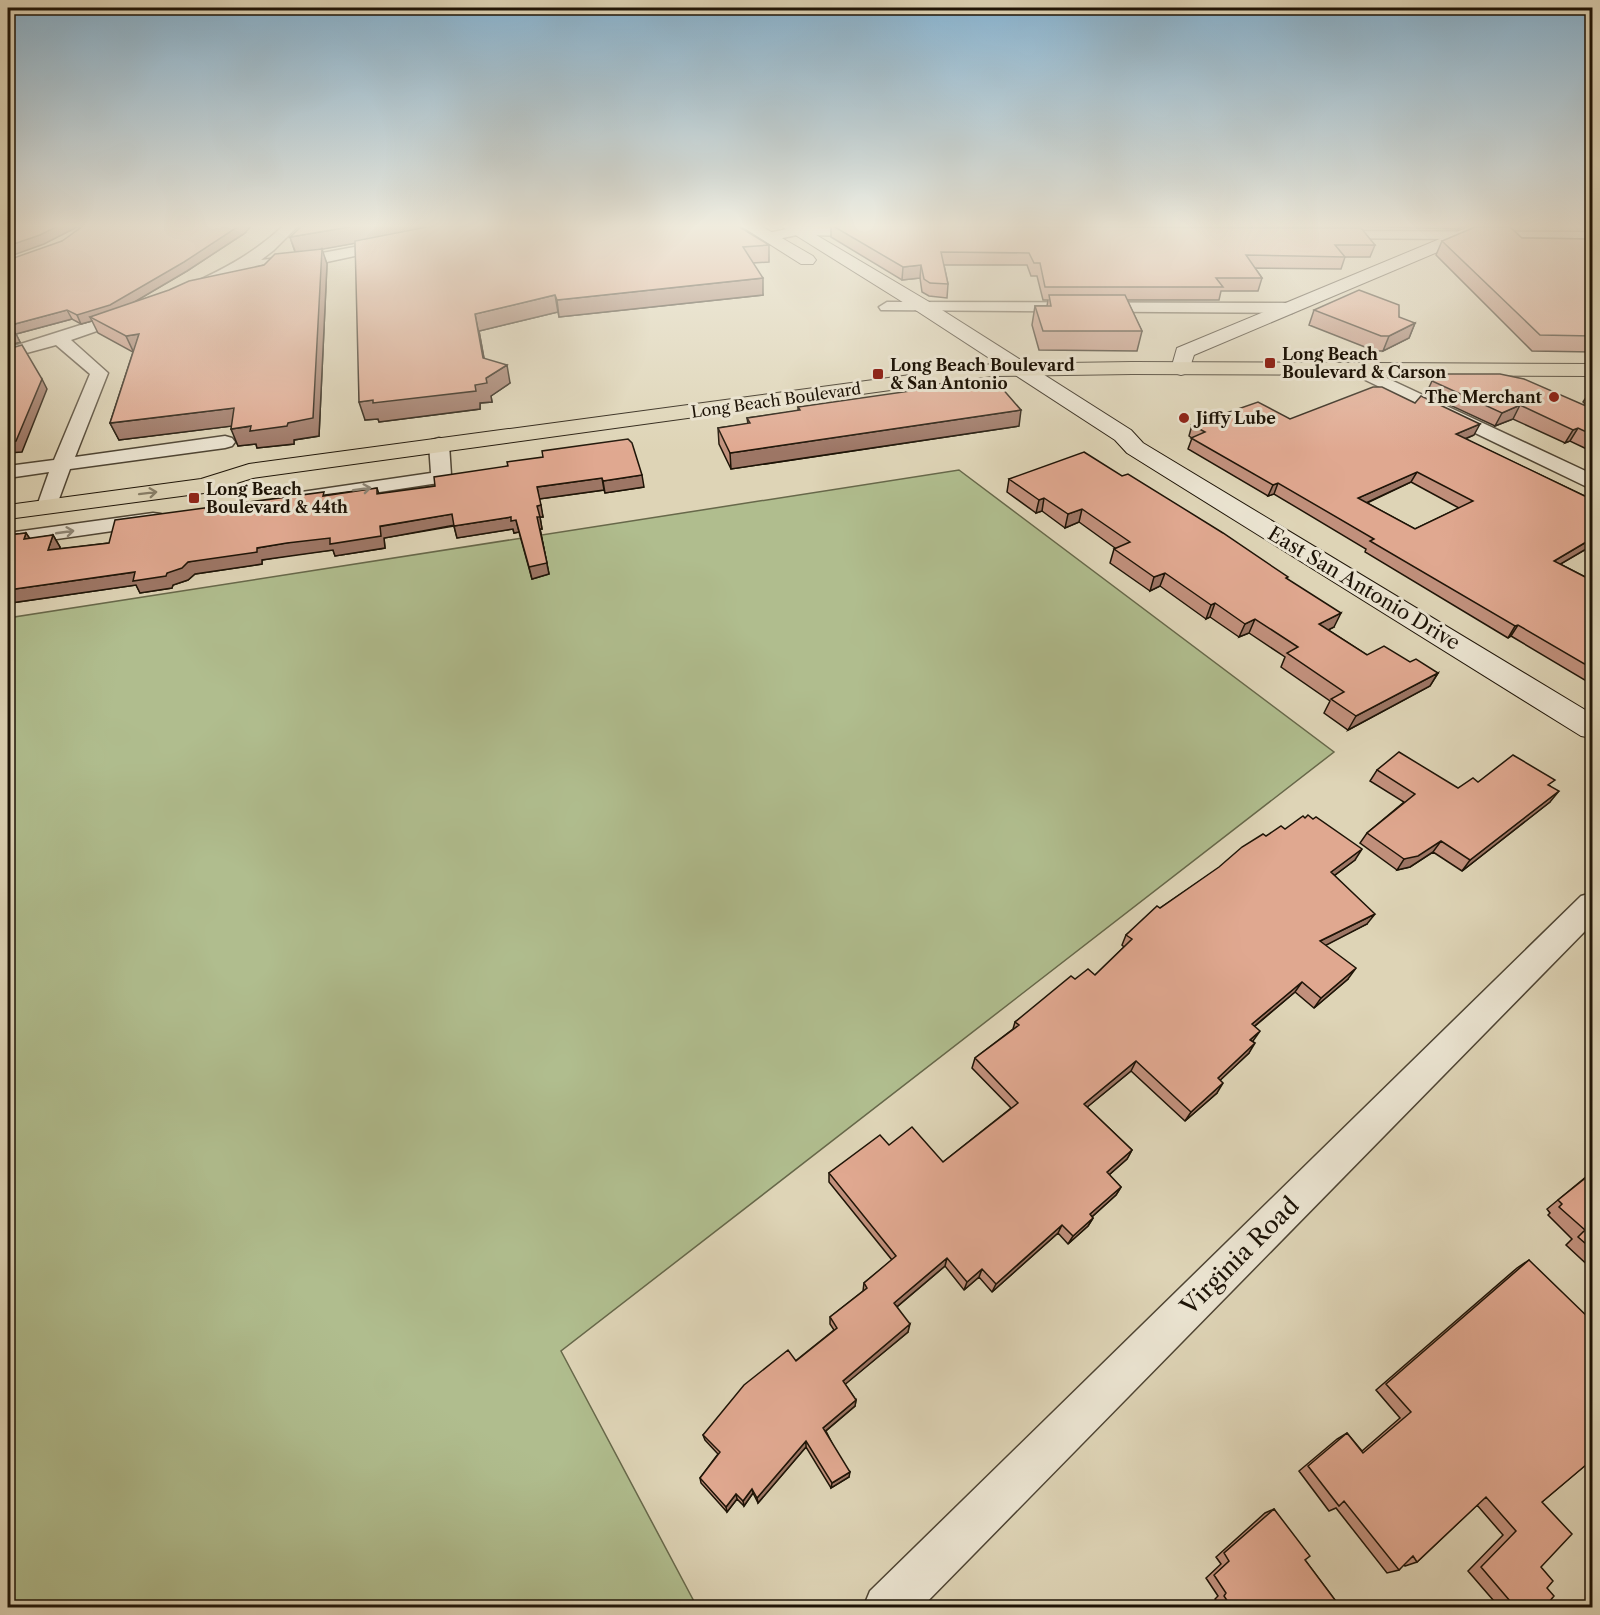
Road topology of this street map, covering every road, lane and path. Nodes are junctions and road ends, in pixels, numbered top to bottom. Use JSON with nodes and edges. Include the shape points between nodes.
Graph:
{"nodes":[{"id":1,"x":915,"y":301,"type":"edge"},
{"id":2,"x":1308,"y":301,"type":"edge"},
{"id":3,"x":882,"y":304,"type":"joint"},
{"id":4,"x":924,"y":307,"type":"junction"},
{"id":5,"x":147,"y":308,"type":"edge"},
{"id":6,"x":1292,"y":308,"type":"junction"},
{"id":7,"x":59,"y":339,"type":"junction"},
{"id":8,"x":8,"y":352,"type":"edge"},
{"id":9,"x":1019,"y":369,"type":"junction"},
{"id":10,"x":1181,"y":369,"type":"junction"},
{"id":11,"x":993,"y":370,"type":"junction"},
{"id":12,"x":1593,"y":370,"type":"edge"},
{"id":13,"x":1361,"y":371,"type":"junction"},
{"id":14,"x":225,"y":442,"type":"dead end"},
{"id":15,"x":439,"y":444,"type":"junction"},
{"id":16,"x":1135,"y":448,"type":"junction"},
{"id":17,"x":62,"y":465,"type":"junction"},
{"id":18,"x":8,"y":472,"type":"edge"},
{"id":19,"x":1593,"y":482,"type":"edge"},
{"id":20,"x":8,"y":496,"type":"edge"},
{"id":21,"x":50,"y":498,"type":"junction"},
{"id":22,"x":268,"y":503,"type":"edge"},
{"id":23,"x":8,"y":512,"type":"edge"},
{"id":24,"x":174,"y":516,"type":"edge"},
{"id":25,"x":8,"y":540,"type":"edge"},
{"id":26,"x":1593,"y":728,"type":"edge"},
{"id":27,"x":1593,"y":905,"type":"edge"},
{"id":28,"x":887,"y":1608,"type":"edge"}],
"edges":[{"from":1,"to":4,"type":"main road","name":"East San Antonio Drive"},
{"from":2,"to":6,"type":"main road"},
{"from":3,"to":4,"type":"street"},
{"from":3,"to":11,"type":"main road","name":"East San Antonio Drive"},
{"from":4,"to":6,"type":"street"},
{"from":4,"to":9,"type":"main road","name":"East San Antonio Drive"},
{"from":5,"to":7,"type":"street"},
{"from":6,"to":10,"type":"main road","via":[[1184,352]]},
{"from":7,"to":8,"type":"street"},
{"from":7,"to":17,"type":"street","via":[[99,373]]},
{"from":9,"to":10,"type":"main road","name":"Long Beach Boulevard"},
{"from":9,"to":11,"type":"main road","name":"Long Beach Boulevard"},
{"from":9,"to":16,"type":"main road","name":"East San Antonio Drive","via":[[1123,435]]},
{"from":10,"to":13,"type":"main road","name":"Long Beach Boulevard"},
{"from":11,"to":15,"type":"main road","name":"Long Beach Boulevard"},
{"from":11,"to":16,"type":"main road","name":"East San Antonio Drive","via":[[1106,442]]},
{"from":12,"to":13,"type":"main road","name":"Long Beach Boulevard"},
{"from":13,"to":19,"type":"street"},
{"from":14,"to":17,"type":"street"},
{"from":15,"to":21,"type":"main road","name":"Long Beach Boulevard","via":[[249,471],[204,486]]},
{"from":22,"to":15,"type":"street","one_way":true,"via":[[438,477]]},
{"from":16,"to":26,"type":"main road","name":"East San Antonio Drive"},
{"from":17,"to":18,"type":"street"},
{"from":17,"to":21,"type":"street"},
{"from":20,"to":21,"type":"main road","name":"Long Beach Boulevard"},
{"from":21,"to":23,"type":"main road","name":"Long Beach Boulevard"},
{"from":25,"to":24,"type":"street","one_way":true},
{"from":27,"to":28,"type":"street","name":"Virginia Road"}]}
